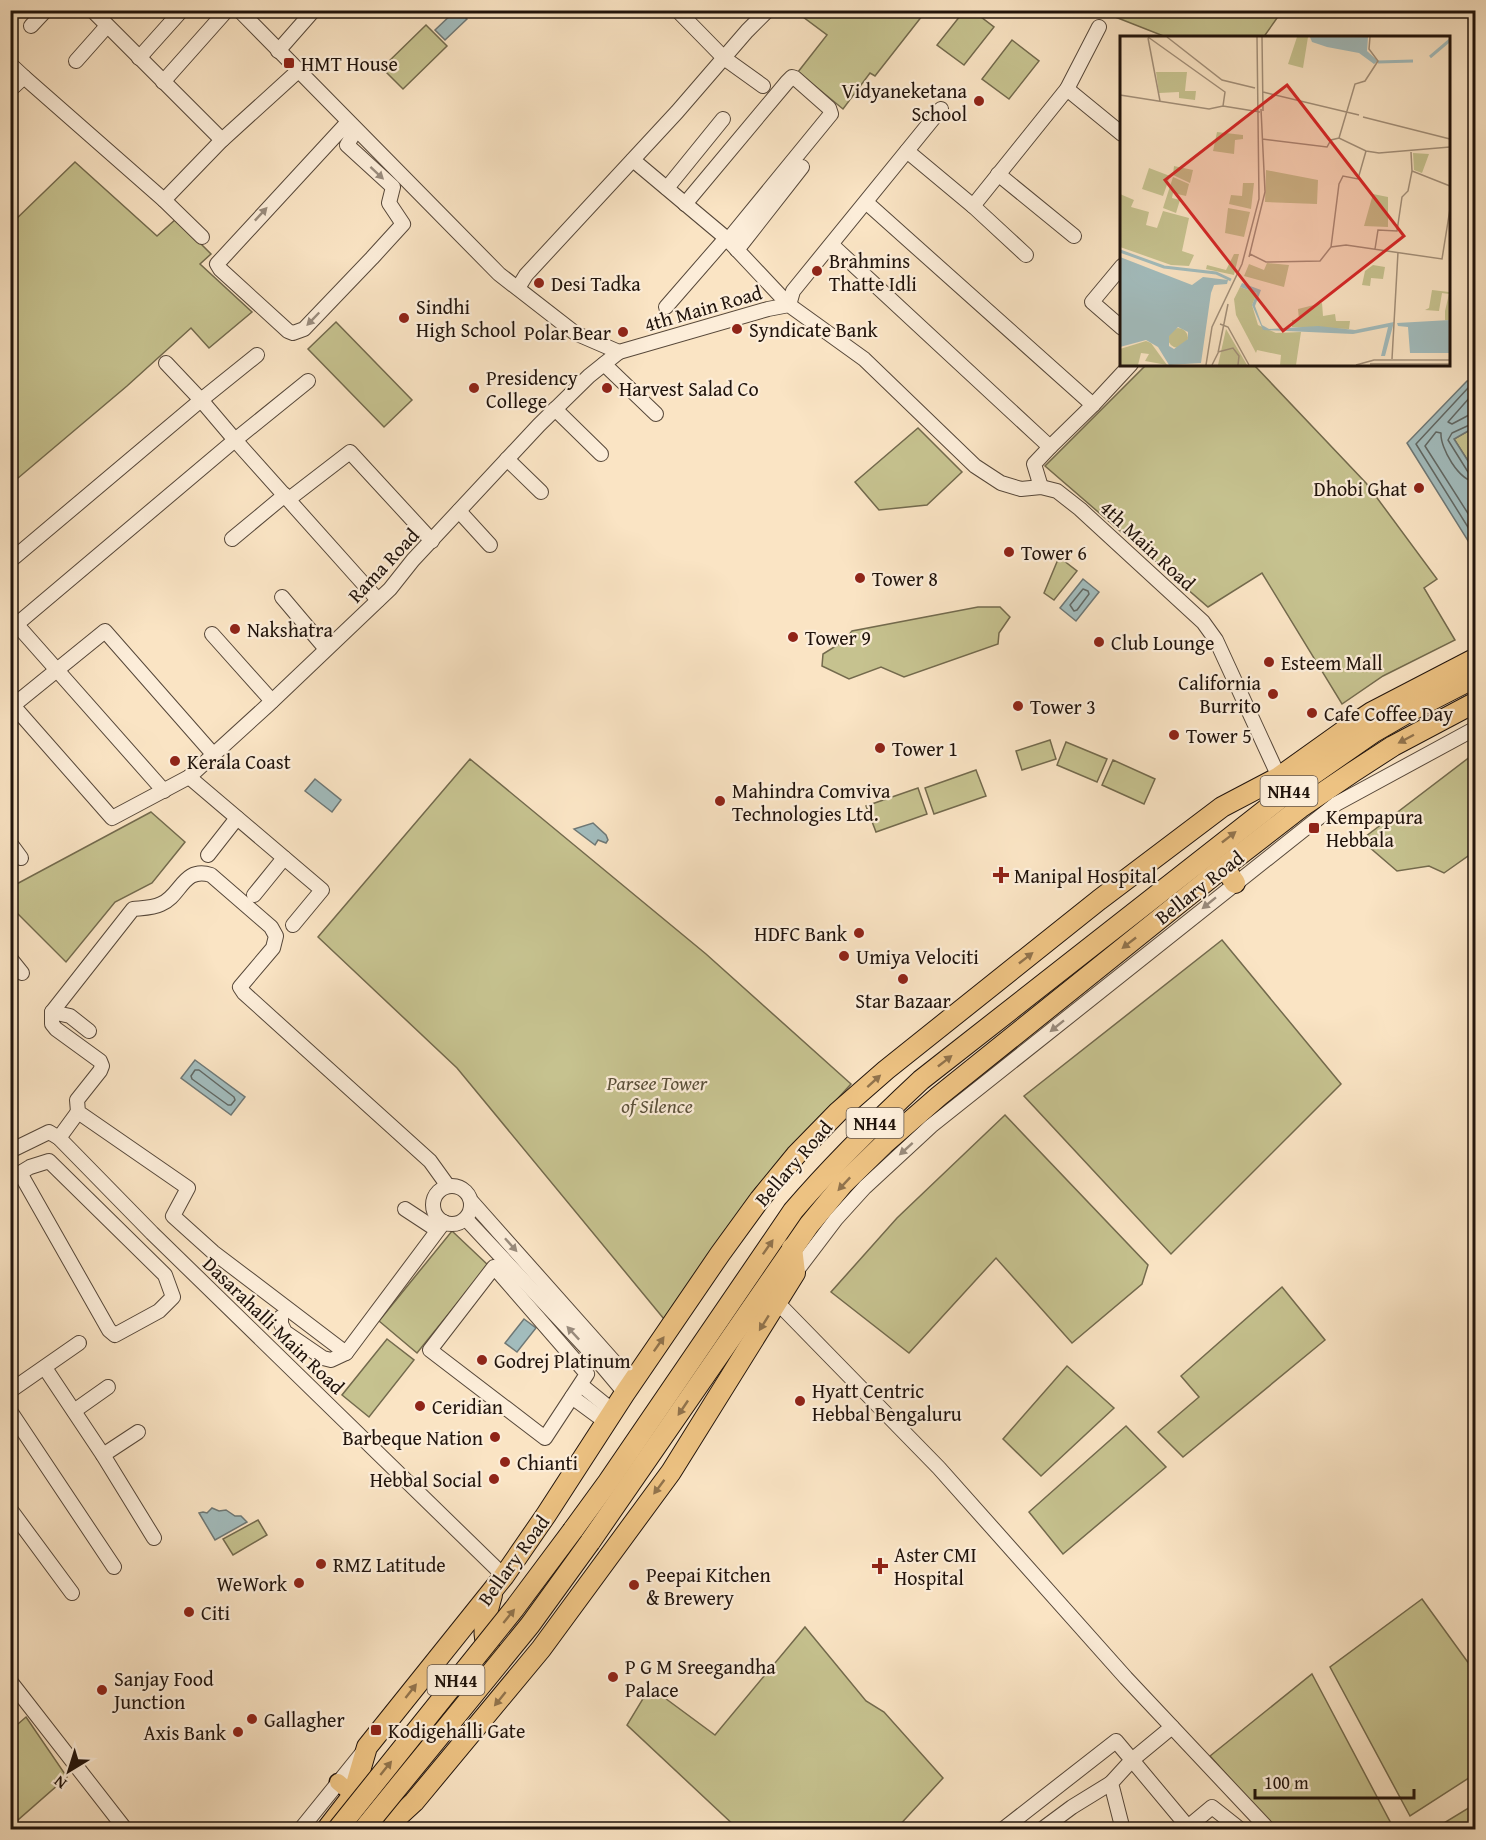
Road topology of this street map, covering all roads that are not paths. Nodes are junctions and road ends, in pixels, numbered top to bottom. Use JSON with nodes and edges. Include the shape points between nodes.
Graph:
{"nodes":[{"id":1,"x":46,"y":10,"type":"edge"},
{"id":2,"x":92,"y":10,"type":"edge"},
{"id":3,"x":182,"y":10,"type":"edge"},
{"id":4,"x":227,"y":10,"type":"edge"},
{"id":5,"x":314,"y":10,"type":"edge"},
{"id":6,"x":677,"y":10,"type":"edge"},
{"id":7,"x":768,"y":10,"type":"edge"},
{"id":8,"x":245,"y":12,"type":"edge"},
{"id":9,"x":31,"y":26,"type":"dead end"},
{"id":10,"x":107,"y":26,"type":"junction"},
{"id":11,"x":1099,"y":27,"type":"dead end"},
{"id":12,"x":279,"y":51,"type":"junction"},
{"id":13,"x":139,"y":58,"type":"junction"},
{"id":14,"x":724,"y":58,"type":"junction"},
{"id":15,"x":76,"y":61,"type":"dead end"},
{"id":16,"x":10,"y":64,"type":"edge"},
{"id":17,"x":298,"y":71,"type":"junction"},
{"id":18,"x":24,"y":77,"type":"junction"},
{"id":19,"x":163,"y":82,"type":"junction"},
{"id":20,"x":763,"y":86,"type":"dead end"},
{"id":21,"x":1066,"y":89,"type":"junction"},
{"id":22,"x":10,"y":90,"type":"edge"},
{"id":23,"x":941,"y":109,"type":"dead end"},
{"id":24,"x":723,"y":119,"type":"dead end"},
{"id":25,"x":352,"y":126,"type":"junction"},
{"id":26,"x":1120,"y":132,"type":"edge"},
{"id":27,"x":222,"y":140,"type":"junction"},
{"id":28,"x":907,"y":152,"type":"junction"},
{"id":29,"x":633,"y":160,"type":"junction"},
{"id":30,"x":802,"y":167,"type":"dead end"},
{"id":31,"x":998,"y":174,"type":"junction"},
{"id":32,"x":667,"y":188,"type":"junction"},
{"id":33,"x":164,"y":200,"type":"junction"},
{"id":34,"x":867,"y":203,"type":"junction"},
{"id":35,"x":685,"y":204,"type":"junction"},
{"id":36,"x":973,"y":206,"type":"junction"},
{"id":37,"x":1074,"y":236,"type":"dead end"},
{"id":38,"x":202,"y":237,"type":"dead end"},
{"id":39,"x":730,"y":243,"type":"junction"},
{"id":40,"x":832,"y":245,"type":"junction"},
{"id":41,"x":1026,"y":255,"type":"dead end"},
{"id":42,"x":1120,"y":268,"type":"edge"},
{"id":43,"x":518,"y":288,"type":"junction"},
{"id":44,"x":789,"y":305,"type":"junction"},
{"id":45,"x":666,"y":307,"type":"dead end"},
{"id":46,"x":1120,"y":326,"type":"edge"},
{"id":47,"x":619,"y":352,"type":"junction"},
{"id":48,"x":257,"y":355,"type":"dead end"},
{"id":49,"x":166,"y":363,"type":"dead end"},
{"id":50,"x":603,"y":364,"type":"junction"},
{"id":51,"x":1129,"y":366,"type":"edge"},
{"id":52,"x":308,"y":381,"type":"dead end"},
{"id":53,"x":201,"y":400,"type":"junction"},
{"id":54,"x":1093,"y":405,"type":"junction"},
{"id":55,"x":555,"y":409,"type":"junction"},
{"id":56,"x":656,"y":414,"type":"dead end"},
{"id":57,"x":235,"y":440,"type":"junction"},
{"id":58,"x":1050,"y":447,"type":"junction"},
{"id":59,"x":601,"y":454,"type":"dead end"},
{"id":60,"x":507,"y":459,"type":"junction"},
{"id":61,"x":1041,"y":487,"type":"junction"},
{"id":62,"x":541,"y":492,"type":"dead end"},
{"id":63,"x":287,"y":497,"type":"junction"},
{"id":64,"x":459,"y":511,"type":"junction"},
{"id":65,"x":232,"y":538,"type":"dead end"},
{"id":66,"x":432,"y":541,"type":"junction"},
{"id":67,"x":490,"y":545,"type":"dead end"},
{"id":68,"x":10,"y":561,"type":"edge"},
{"id":69,"x":282,"y":597,"type":"dead end"},
{"id":70,"x":378,"y":600,"type":"junction"},
{"id":71,"x":14,"y":621,"type":"edge"},
{"id":72,"x":212,"y":634,"type":"dead end"},
{"id":73,"x":326,"y":649,"type":"junction"},
{"id":74,"x":1476,"y":658,"type":"edge"},
{"id":75,"x":57,"y":670,"type":"junction"},
{"id":76,"x":1476,"y":677,"type":"edge"},
{"id":77,"x":272,"y":701,"type":"junction"},
{"id":78,"x":1476,"y":702,"type":"edge"},
{"id":79,"x":12,"y":705,"type":"edge"},
{"id":80,"x":1476,"y":729,"type":"edge"},
{"id":81,"x":213,"y":754,"type":"junction"},
{"id":82,"x":189,"y":777,"type":"junction"},
{"id":83,"x":1279,"y":777,"type":"junction"},
{"id":84,"x":164,"y":791,"type":"junction"},
{"id":85,"x":237,"y":818,"type":"junction"},
{"id":86,"x":10,"y":843,"type":"edge"},
{"id":87,"x":208,"y":855,"type":"dead end"},
{"id":88,"x":21,"y":858,"type":"dead end"},
{"id":89,"x":285,"y":858,"type":"junction"},
{"id":90,"x":1229,"y":875,"type":"junction"},
{"id":91,"x":254,"y":895,"type":"dead end"},
{"id":92,"x":293,"y":925,"type":"dead end"},
{"id":93,"x":10,"y":958,"type":"edge"},
{"id":94,"x":22,"y":973,"type":"dead end"},
{"id":95,"x":52,"y":1012,"type":"junction"},
{"id":96,"x":89,"y":1031,"type":"dead end"},
{"id":97,"x":78,"y":1112,"type":"junction"},
{"id":98,"x":59,"y":1138,"type":"junction"},
{"id":99,"x":10,"y":1151,"type":"edge"},
{"id":100,"x":448,"y":1186,"type":"junction"},
{"id":101,"x":472,"y":1202,"type":"junction"},
{"id":102,"x":405,"y":1209,"type":"dead end"},
{"id":103,"x":466,"y":1219,"type":"junction"},
{"id":104,"x":441,"y":1226,"type":"junction"},
{"id":105,"x":152,"y":1233,"type":"junction"},
{"id":106,"x":163,"y":1244,"type":"junction"},
{"id":107,"x":138,"y":1247,"type":"junction"},
{"id":108,"x":792,"y":1248,"type":"junction"},
{"id":109,"x":149,"y":1259,"type":"junction"},
{"id":110,"x":795,"y":1274,"type":"junction"},
{"id":111,"x":770,"y":1295,"type":"junction"},
{"id":112,"x":281,"y":1317,"type":"dead end"},
{"id":113,"x":79,"y":1343,"type":"dead end"},
{"id":114,"x":346,"y":1353,"type":"junction"},
{"id":115,"x":45,"y":1368,"type":"junction"},
{"id":116,"x":581,"y":1385,"type":"junction"},
{"id":117,"x":108,"y":1387,"type":"dead end"},
{"id":118,"x":629,"y":1388,"type":"junction"},
{"id":119,"x":10,"y":1391,"type":"edge"},
{"id":120,"x":572,"y":1397,"type":"junction"},
{"id":121,"x":10,"y":1411,"type":"edge"},
{"id":122,"x":74,"y":1411,"type":"junction"},
{"id":123,"x":610,"y":1417,"type":"junction"},
{"id":124,"x":138,"y":1432,"type":"dead end"},
{"id":125,"x":103,"y":1455,"type":"junction"},
{"id":126,"x":10,"y":1509,"type":"edge"},
{"id":127,"x":154,"y":1538,"type":"dead end"},
{"id":128,"x":114,"y":1567,"type":"dead end"},
{"id":129,"x":499,"y":1582,"type":"junction"},
{"id":130,"x":72,"y":1593,"type":"dead end"},
{"id":131,"x":487,"y":1643,"type":"junction"},
{"id":132,"x":532,"y":1659,"type":"junction"},
{"id":133,"x":10,"y":1681,"type":"edge"},
{"id":134,"x":1172,"y":1726,"type":"junction"},
{"id":135,"x":1132,"y":1760,"type":"junction"},
{"id":136,"x":1111,"y":1783,"type":"junction"},
{"id":137,"x":1231,"y":1788,"type":"junction"},
{"id":138,"x":345,"y":1789,"type":"junction"},
{"id":139,"x":1212,"y":1807,"type":"junction"},
{"id":140,"x":387,"y":1828,"type":"edge"},
{"id":141,"x":1188,"y":1829,"type":"edge"},
{"id":142,"x":126,"y":1830,"type":"edge"},
{"id":143,"x":300,"y":1830,"type":"edge"},
{"id":144,"x":326,"y":1830,"type":"edge"},
{"id":145,"x":337,"y":1830,"type":"edge"},
{"id":146,"x":363,"y":1830,"type":"edge"},
{"id":147,"x":1002,"y":1830,"type":"edge"},
{"id":148,"x":1041,"y":1830,"type":"edge"},
{"id":149,"x":1123,"y":1830,"type":"edge"},
{"id":150,"x":1241,"y":1830,"type":"edge"},
{"id":151,"x":1269,"y":1830,"type":"edge"}],
"edges":[{"from":1,"to":9,"type":"street"},
{"from":2,"to":10,"type":"street"},
{"from":3,"to":13,"type":"street"},
{"from":4,"to":19,"type":"street"},
{"from":5,"to":12,"type":"street"},
{"from":6,"to":14,"type":"street"},
{"from":7,"to":14,"type":"street"},
{"from":8,"to":12,"type":"street"},
{"from":10,"to":13,"type":"street"},
{"from":10,"to":15,"type":"street"},
{"from":11,"to":21,"type":"street"},
{"from":12,"to":17,"type":"street"},
{"from":13,"to":19,"type":"street"},
{"from":14,"to":20,"type":"street"},
{"from":14,"to":29,"type":"street"},
{"from":16,"to":18,"type":"street"},
{"from":17,"to":25,"type":"street"},
{"from":17,"to":27,"type":"street"},
{"from":18,"to":22,"type":"street"},
{"from":18,"to":33,"type":"street"},
{"from":19,"to":27,"type":"street"},
{"from":21,"to":26,"type":"street"},
{"from":21,"to":31,"type":"street"},
{"from":23,"to":28,"type":"street"},
{"from":24,"to":32,"type":"street"},
{"from":25,"to":25,"type":"street","one_way":true,"via":[[347,145],[393,187],[389,203],[403,224],[304,329],[293,333],[217,264]]},
{"from":25,"to":43,"type":"street","via":[[498,274]]},
{"from":27,"to":33,"type":"street"},
{"from":28,"to":34,"type":"street"},
{"from":28,"to":36,"type":"street"},
{"from":29,"to":32,"type":"street"},
{"from":29,"to":43,"type":"street","via":[[526,274]]},
{"from":30,"to":39,"type":"street"},
{"from":31,"to":36,"type":"street"},
{"from":31,"to":37,"type":"street"},
{"from":32,"to":35,"type":"street"},
{"from":33,"to":38,"type":"street"},
{"from":34,"to":40,"type":"street"},
{"from":34,"to":54,"type":"street"},
{"from":35,"to":39,"type":"street"},
{"from":35,"to":39,"type":"street","via":[[787,82],[795,78],[831,114]]},
{"from":36,"to":41,"type":"street"},
{"from":39,"to":44,"type":"street"},
{"from":39,"to":45,"type":"street"},
{"from":40,"to":44,"type":"street","via":[[793,291]]},
{"from":40,"to":58,"type":"street"},
{"from":42,"to":46,"type":"street","via":[[1092,302]]},
{"from":43,"to":47,"type":"street","via":[[575,333]]},
{"from":44,"to":47,"type":"street","name":"4th Main Road"},
{"from":44,"to":61,"type":"street","name":"4th Main Road","via":[[864,359],[975,466],[1001,483],[1021,489]]},
{"from":47,"to":50,"type":"street","name":"Rama Road"},
{"from":48,"to":53,"type":"street"},
{"from":49,"to":53,"type":"street"},
{"from":50,"to":55,"type":"street","name":"Rama Road"},
{"from":50,"to":56,"type":"street"},
{"from":51,"to":54,"type":"street"},
{"from":52,"to":57,"type":"street"},
{"from":53,"to":57,"type":"street"},
{"from":53,"to":68,"type":"street"},
{"from":54,"to":58,"type":"street"},
{"from":55,"to":59,"type":"street"},
{"from":55,"to":60,"type":"street","name":"Rama Road"},
{"from":57,"to":63,"type":"street"},
{"from":57,"to":71,"type":"street"},
{"from":58,"to":61,"type":"street","via":[[1034,464]]},
{"from":60,"to":62,"type":"street"},
{"from":60,"to":64,"type":"street","name":"Rama Road"},
{"from":61,"to":83,"type":"street","name":"4th Main Road","via":[[1057,491],[1080,509],[1203,622],[1216,640]]},
{"from":63,"to":65,"type":"street"},
{"from":63,"to":66,"type":"street","via":[[350,452]]},
{"from":63,"to":70,"type":"street"},
{"from":64,"to":66,"type":"street","name":"Rama Road"},
{"from":64,"to":67,"type":"street"},
{"from":66,"to":70,"type":"street","name":"Rama Road"},
{"from":69,"to":73,"type":"street"},
{"from":70,"to":73,"type":"street","name":"Rama Road"},
{"from":71,"to":75,"type":"street"},
{"from":72,"to":77,"type":"street"},
{"from":73,"to":77,"type":"street","name":"Rama Road"},
{"from":74,"to":83,"type":"highway","name":"Bellary Road","via":[[1372,712]]},
{"from":75,"to":79,"type":"street"},
{"from":75,"to":81,"type":"street","via":[[105,631]]},
{"from":75,"to":84,"type":"street"},
{"from":131,"to":76,"type":"highway","name":"Bellary Road","number":"NH44","one_way":true,"bridge":true,"via":[[608,1482],[794,1211],[867,1131],[921,1080],[1292,789],[1374,732]]},
{"from":77,"to":81,"type":"street","name":"Rama Road"},
{"from":78,"to":90,"type":"highway","name":"Bellary Road","number":"NH44","one_way":true,"via":[[1393,746],[1300,808]]},
{"from":79,"to":84,"type":"street","name":"Rama Road","via":[[112,818]]},
{"from":80,"to":90,"type":"street","via":[[1336,804]]},
{"from":81,"to":82,"type":"street","name":"Rama Road"},
{"from":82,"to":84,"type":"street","name":"Rama Road"},
{"from":82,"to":85,"type":"street"},
{"from":118,"to":83,"type":"highway","name":"Bellary Road","one_way":true,"via":[[760,1199],[838,1112],[1098,900],[1222,807]]},
{"from":85,"to":87,"type":"street"},
{"from":85,"to":89,"type":"street"},
{"from":86,"to":88,"type":"street"},
{"from":89,"to":91,"type":"street"},
{"from":89,"to":92,"type":"street","via":[[322,890]]},
{"from":90,"to":108,"type":"highway","name":"Bellary Road","number":"NH44","one_way":true,"via":[[1062,995],[939,1096],[843,1184]]},
{"from":90,"to":110,"type":"street","one_way":true,"via":[[922,1134],[865,1187]]},
{"from":93,"to":94,"type":"street"},
{"from":95,"to":96,"type":"street","via":[[70,1016]]},
{"from":95,"to":97,"type":"street","via":[[56,1029],[102,1066],[77,1100]]},
{"from":95,"to":100,"type":"street","via":[[133,909],[162,904],[192,875],[211,875],[271,927],[276,936],[273,948],[240,987],[244,993],[430,1161]]},
{"from":97,"to":98,"type":"street"},
{"from":97,"to":114,"type":"street","via":[[188,1188],[173,1216],[213,1252]]},
{"from":98,"to":99,"type":"street","via":[[49,1132],[41,1134]]},
{"from":98,"to":105,"type":"street","name":"Dasarahalli Main Road"},
{"from":100,"to":101,"type":"street","via":[[460,1187]]},
{"from":100,"to":104,"type":"street","via":[[438,1192],[433,1203]]},
{"from":101,"to":103,"type":"street"},
{"from":101,"to":118,"type":"street","one_way":true},
{"from":102,"to":104,"type":"street"},
{"from":103,"to":104,"type":"street"},
{"from":118,"to":103,"type":"street","one_way":true,"via":[[593,1355]]},
{"from":104,"to":114,"type":"street"},
{"from":105,"to":106,"type":"street","name":"Dasarahalli Main Road"},
{"from":105,"to":107,"type":"street"},
{"from":106,"to":109,"type":"street"},
{"from":106,"to":129,"type":"street","name":"Dasarahalli Main Road"},
{"from":107,"to":109,"type":"street"},
{"from":107,"to":109,"type":"street","via":[[49,1161],[20,1173],[115,1335],[159,1311],[173,1297],[165,1275]]},
{"from":108,"to":110,"type":"highway"},
{"from":108,"to":111,"type":"highway","name":"Bellary Road","number":"NH44"},
{"from":110,"to":111,"type":"highway"},
{"from":111,"to":132,"type":"highway","one_way":true,"via":[[671,1472]]},
{"from":111,"to":134,"type":"street","via":[[939,1468]]},
{"from":111,"to":146,"type":"highway","name":"Bellary Road","number":"NH44","one_way":true,"bridge":true,"via":[[530,1624]]},
{"from":112,"to":114,"type":"street","via":[[285,1332],[323,1358],[331,1360]]},
{"from":113,"to":115,"type":"street"},
{"from":115,"to":119,"type":"street"},
{"from":115,"to":122,"type":"street"},
{"from":116,"to":120,"type":"street"},
{"from":116,"to":120,"type":"street","via":[[587,1374],[495,1267],[430,1350],[545,1438]]},
{"from":116,"to":123,"type":"street"},
{"from":117,"to":122,"type":"street"},
{"from":118,"to":123,"type":"highway","name":"Bellary Road"},
{"from":120,"to":123,"type":"street"},
{"from":121,"to":128,"type":"street"},
{"from":122,"to":125,"type":"street"},
{"from":123,"to":129,"type":"highway","name":"Bellary Road"},
{"from":124,"to":125,"type":"street"},
{"from":125,"to":127,"type":"street"},
{"from":126,"to":130,"type":"street"},
{"from":129,"to":131,"type":"highway","via":[[483,1634]]},
{"from":138,"to":129,"type":"highway","name":"Bellary Road","one_way":true,"via":[[367,1748]]},
{"from":131,"to":132,"type":"highway","via":[[490,1652],[510,1664]]},
{"from":145,"to":131,"type":"highway","name":"Bellary Road","number":"NH44","one_way":true,"bridge":true},
{"from":132,"to":140,"type":"highway","one_way":true,"via":[[422,1793]]},
{"from":133,"to":142,"type":"street"},
{"from":134,"to":135,"type":"street"},
{"from":134,"to":137,"type":"street"},
{"from":135,"to":136,"type":"street"},
{"from":135,"to":141,"type":"street"},
{"from":135,"to":147,"type":"street","via":[[1116,1741]]},
{"from":136,"to":148,"type":"street"},
{"from":136,"to":149,"type":"street"},
{"from":137,"to":139,"type":"street"},
{"from":137,"to":151,"type":"street"},
{"from":138,"to":140,"type":"main road"},
{"from":138,"to":143,"type":"street"},
{"from":138,"to":144,"type":"highway","name":"Bellary Road"},
{"from":139,"to":141,"type":"street"},
{"from":139,"to":150,"type":"street"}]}
